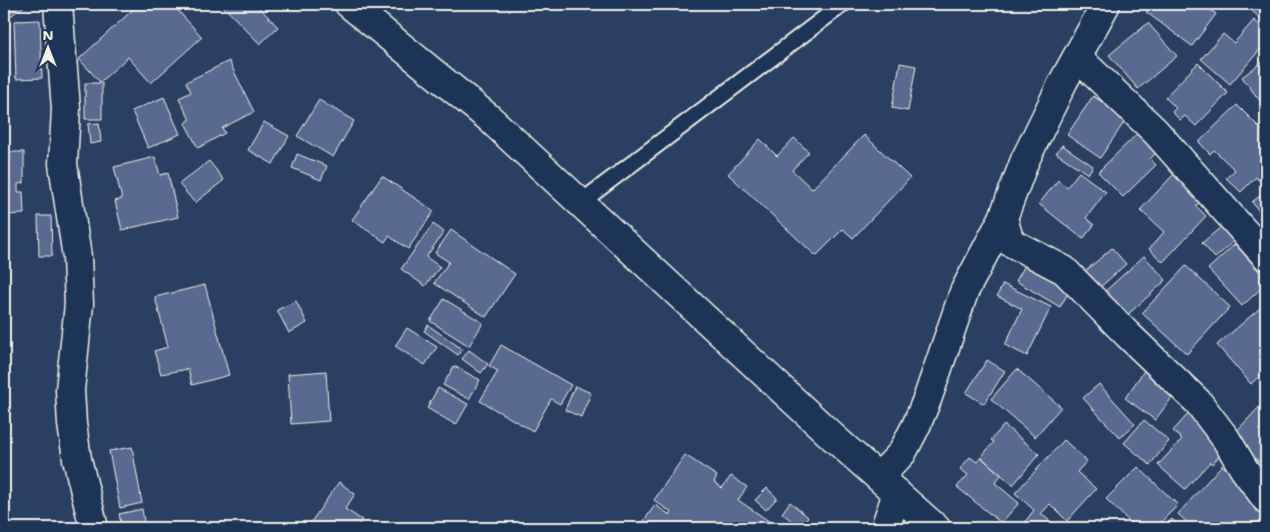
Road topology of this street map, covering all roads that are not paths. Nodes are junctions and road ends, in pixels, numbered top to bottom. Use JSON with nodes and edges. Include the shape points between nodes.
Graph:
{"nodes":[{"id":1,"x":58,"y":4,"type":"edge"},
{"id":2,"x":349,"y":4,"type":"edge"},
{"id":3,"x":843,"y":4,"type":"edge"},
{"id":4,"x":1106,"y":4,"type":"edge"},
{"id":5,"x":1077,"y":57,"type":"junction"},
{"id":6,"x":580,"y":203,"type":"junction"},
{"id":7,"x":1003,"y":218,"type":"junction"},
{"id":8,"x":1266,"y":256,"type":"edge"},
{"id":9,"x":888,"y":485,"type":"junction"},
{"id":10,"x":1266,"y":499,"type":"edge"},
{"id":11,"x":94,"y":528,"type":"edge"},
{"id":12,"x":885,"y":528,"type":"edge"},
{"id":13,"x":936,"y":528,"type":"edge"}],
"edges":[{"from":1,"to":11,"type":"street","via":[[66,109],[64,164],[77,257],[79,304],[70,390],[72,424]]},
{"from":2,"to":6,"type":"street","via":[[489,118]]},
{"from":3,"to":6,"type":"lane"},
{"from":4,"to":5,"type":"street"},
{"from":5,"to":7,"type":"street","via":[[1025,160]]},
{"from":5,"to":8,"type":"street","via":[[1155,131]]},
{"from":6,"to":9,"type":"street"},
{"from":7,"to":9,"type":"street","via":[[964,292],[928,397]]},
{"from":7,"to":10,"type":"street","via":[[1010,242],[1064,270],[1198,402]]},
{"from":9,"to":12,"type":"street"},
{"from":9,"to":13,"type":"street"}]}
